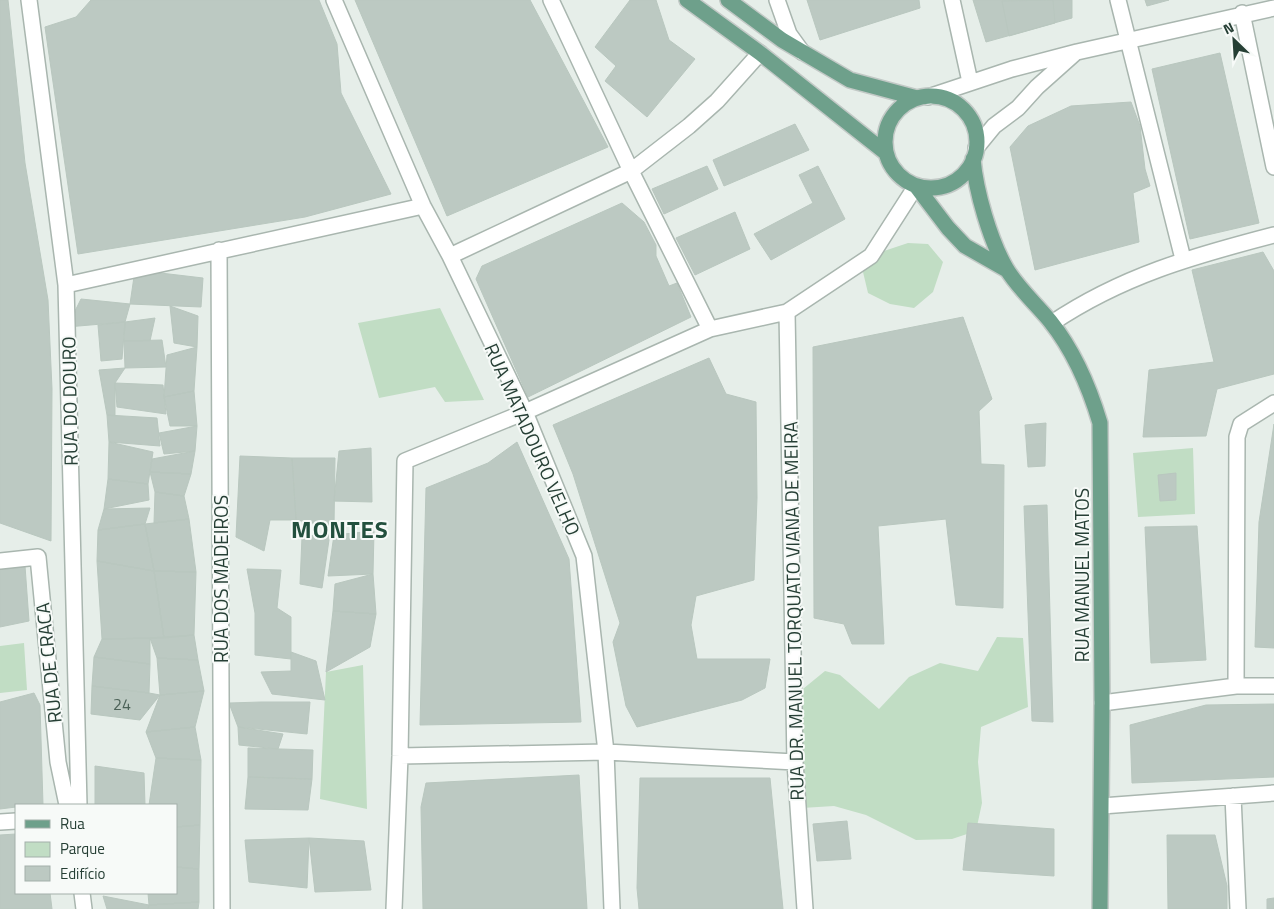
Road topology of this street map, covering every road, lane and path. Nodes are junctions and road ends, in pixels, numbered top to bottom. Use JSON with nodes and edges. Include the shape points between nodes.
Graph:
{"nodes":[{"id":1,"x":29,"y":0,"type":"edge"},
{"id":2,"x":334,"y":0,"type":"edge"},
{"id":3,"x":551,"y":0,"type":"edge"},
{"id":4,"x":687,"y":0,"type":"edge"},
{"id":5,"x":728,"y":0,"type":"edge"},
{"id":6,"x":777,"y":0,"type":"edge"},
{"id":7,"x":952,"y":0,"type":"edge"},
{"id":8,"x":1118,"y":0,"type":"edge"},
{"id":9,"x":1274,"y":8,"type":"edge"},
{"id":10,"x":1242,"y":13,"type":"junction"},
{"id":11,"x":1128,"y":41,"type":"junction"},
{"id":12,"x":1077,"y":52,"type":"junction"},
{"id":13,"x":760,"y":53,"type":"junction"},
{"id":14,"x":809,"y":58,"type":"junction"},
{"id":15,"x":970,"y":82,"type":"junction"},
{"id":16,"x":923,"y":98,"type":"junction"},
{"id":17,"x":886,"y":154,"type":"junction"},
{"id":18,"x":975,"y":154,"type":"junction"},
{"id":19,"x":1274,"y":167,"type":"edge"},
{"id":20,"x":632,"y":171,"type":"junction"},
{"id":21,"x":916,"y":186,"type":"junction"},
{"id":22,"x":423,"y":206,"type":"junction"},
{"id":23,"x":1274,"y":235,"type":"edge"},
{"id":24,"x":219,"y":250,"type":"junction"},
{"id":25,"x":450,"y":256,"type":"junction"},
{"id":26,"x":1183,"y":259,"type":"junction"},
{"id":27,"x":1006,"y":270,"type":"junction"},
{"id":28,"x":66,"y":285,"type":"junction"},
{"id":29,"x":787,"y":312,"type":"junction"},
{"id":30,"x":1052,"y":323,"type":"junction"},
{"id":31,"x":710,"y":328,"type":"junction"},
{"id":32,"x":1274,"y":403,"type":"edge"},
{"id":33,"x":525,"y":412,"type":"junction"},
{"id":34,"x":0,"y":561,"type":"edge"},
{"id":35,"x":1236,"y":686,"type":"junction"},
{"id":36,"x":1274,"y":686,"type":"edge"},
{"id":37,"x":1102,"y":703,"type":"junction"},
{"id":38,"x":606,"y":752,"type":"junction"},
{"id":39,"x":400,"y":756,"type":"junction"},
{"id":40,"x":795,"y":762,"type":"junction"},
{"id":41,"x":1274,"y":793,"type":"edge"},
{"id":42,"x":1233,"y":796,"type":"junction"},
{"id":43,"x":67,"y":804,"type":"edge"},
{"id":44,"x":79,"y":804,"type":"edge"},
{"id":45,"x":1102,"y":806,"type":"junction"},
{"id":46,"x":15,"y":821,"type":"edge"},
{"id":47,"x":0,"y":822,"type":"edge"},
{"id":48,"x":82,"y":894,"type":"edge"},
{"id":49,"x":84,"y":909,"type":"edge"},
{"id":50,"x":222,"y":909,"type":"edge"},
{"id":51,"x":394,"y":909,"type":"edge"},
{"id":52,"x":612,"y":909,"type":"edge"},
{"id":53,"x":805,"y":909,"type":"edge"},
{"id":54,"x":1100,"y":909,"type":"edge"},
{"id":55,"x":1238,"y":909,"type":"edge"}],
"edges":[{"from":1,"to":28,"type":"street","name":"RUA DO DOURO"},
{"from":2,"to":22,"type":"street","name":"RUA MATADOURO VELHO"},
{"from":3,"to":20,"type":"street"},
{"from":4,"to":13,"type":"main road"},
{"from":5,"to":14,"type":"main road"},
{"from":6,"to":14,"type":"street","via":[[789,34]]},
{"from":7,"to":15,"type":"street"},
{"from":8,"to":11,"type":"street"},
{"from":9,"to":10,"type":"street"},
{"from":10,"to":11,"type":"street"},
{"from":10,"to":19,"type":"street"},
{"from":11,"to":12,"type":"street"},
{"from":11,"to":26,"type":"street"},
{"from":12,"to":15,"type":"street"},
{"from":12,"to":18,"type":"street","via":[[1018,108],[994,126]]},
{"from":13,"to":17,"type":"main road"},
{"from":13,"to":20,"type":"street","via":[[717,101]]},
{"from":14,"to":16,"type":"main road","via":[[850,80]]},
{"from":15,"to":16,"type":"street"},
{"from":16,"to":17,"type":"main road","via":[[902,107],[890,120],[884,142]]},
{"from":16,"to":18,"type":"main road","via":[[950,101],[968,116],[976,137]]},
{"from":17,"to":21,"type":"main road","via":[[897,174]]},
{"from":18,"to":21,"type":"main road","via":[[968,170],[950,184]]},
{"from":18,"to":27,"type":"main road","name":"RUA MANUEL MATOS","via":[[975,177]]},
{"from":20,"to":25,"type":"street"},
{"from":20,"to":31,"type":"street"},
{"from":21,"to":27,"type":"main road","name":"RUA MANUEL MATOS","via":[[966,246]]},
{"from":21,"to":29,"type":"street","via":[[871,256]]},
{"from":22,"to":24,"type":"street"},
{"from":22,"to":25,"type":"street","name":"RUA MATADOURO VELHO"},
{"from":23,"to":26,"type":"street"},
{"from":24,"to":28,"type":"street"},
{"from":24,"to":50,"type":"street","name":"RUA DOS MADEIROS"},
{"from":25,"to":33,"type":"street","name":"RUA MATADOURO VELHO"},
{"from":26,"to":30,"type":"street","via":[[1082,302]]},
{"from":27,"to":30,"type":"main road","name":"RUA MANUEL MATOS"},
{"from":28,"to":44,"type":"street","name":"RUA DO DOURO"},
{"from":29,"to":31,"type":"street"},
{"from":29,"to":40,"type":"street","name":"RUA DR. MANUEL TORQUATO VIANA DE MEIRA"},
{"from":30,"to":37,"type":"main road","name":"RUA MANUEL MATOS","via":[[1080,368],[1100,423]]},
{"from":31,"to":33,"type":"street"},
{"from":32,"to":35,"type":"street","via":[[1241,424],[1237,437]]},
{"from":33,"to":38,"type":"street","name":"RUA MATADOURO VELHO","via":[[584,556]]},
{"from":33,"to":39,"type":"street","via":[[405,460]]},
{"from":34,"to":43,"type":"street","name":"RUA DE CRACA","via":[[38,557],[58,762]]},
{"from":35,"to":36,"type":"street"},
{"from":35,"to":37,"type":"street"},
{"from":37,"to":45,"type":"main road","name":"RUA MANUEL MATOS"},
{"from":38,"to":39,"type":"street"},
{"from":38,"to":40,"type":"street"},
{"from":38,"to":52,"type":"street","name":"RUA MATADOURO VELHO"},
{"from":39,"to":51,"type":"street"},
{"from":40,"to":53,"type":"street","name":"RUA DR. MANUEL TORQUATO VIANA DE MEIRA"},
{"from":41,"to":42,"type":"street"},
{"from":42,"to":45,"type":"street"},
{"from":42,"to":55,"type":"street"},
{"from":45,"to":54,"type":"main road","name":"RUA MANUEL MATOS"},
{"from":46,"to":47,"type":"street"},
{"from":48,"to":49,"type":"street"}]}
